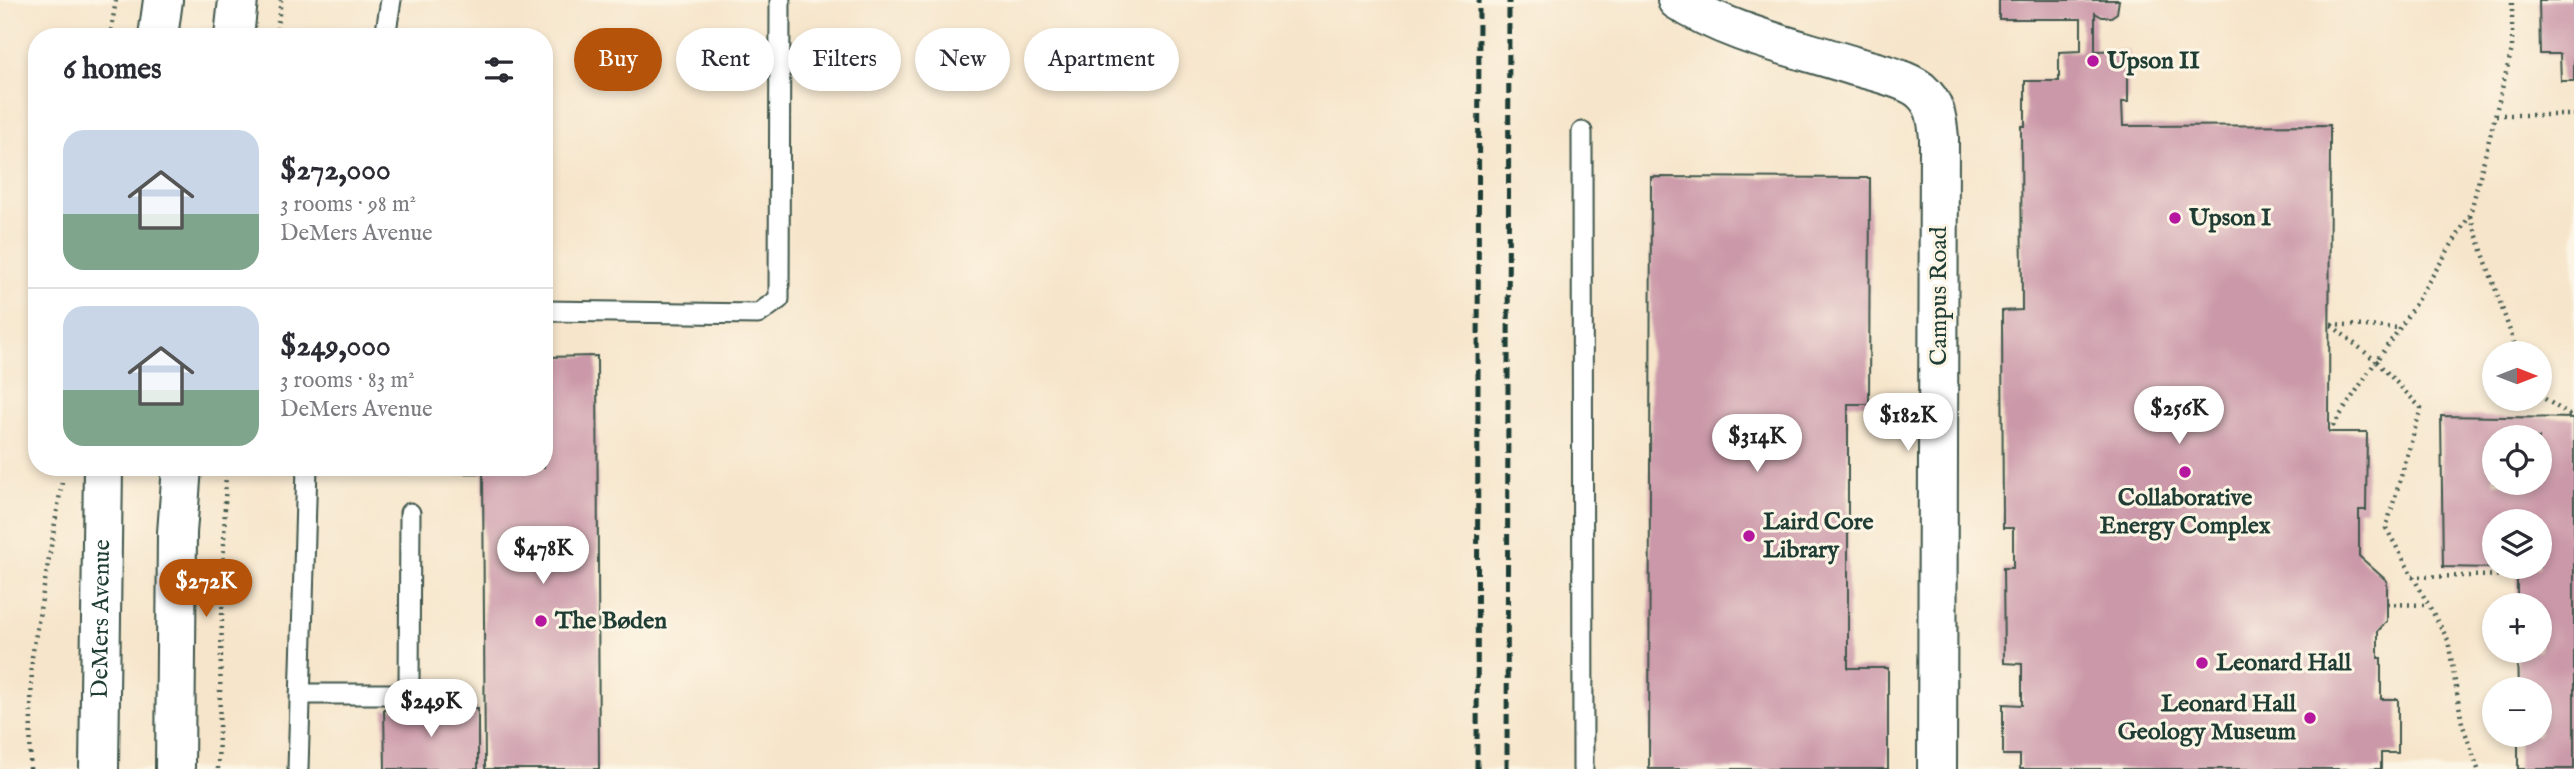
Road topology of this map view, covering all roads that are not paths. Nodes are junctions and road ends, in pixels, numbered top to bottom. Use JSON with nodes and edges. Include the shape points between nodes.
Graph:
{"nodes":[{"id":1,"x":163,"y":0,"type":"edge"},
{"id":2,"x":239,"y":0,"type":"edge"},
{"id":3,"x":391,"y":0,"type":"edge"},
{"id":4,"x":780,"y":0,"type":"edge"},
{"id":5,"x":1676,"y":0,"type":"edge"},
{"id":6,"x":159,"y":28,"type":"edge"},
{"id":7,"x":235,"y":28,"type":"edge"},
{"id":8,"x":386,"y":28,"type":"edge"},
{"id":9,"x":1582,"y":132,"type":"dead end"},
{"id":10,"x":553,"y":311,"type":"edge"},
{"id":11,"x":103,"y":476,"type":"edge"},
{"id":12,"x":181,"y":476,"type":"edge"},
{"id":13,"x":307,"y":476,"type":"edge"},
{"id":14,"x":410,"y":513,"type":"dead end"},
{"id":15,"x":300,"y":694,"type":"junction"},
{"id":16,"x":99,"y":769,"type":"edge"},
{"id":17,"x":175,"y":769,"type":"edge"},
{"id":18,"x":298,"y":769,"type":"edge"},
{"id":19,"x":1583,"y":769,"type":"edge"},
{"id":20,"x":1937,"y":769,"type":"edge"}],
"edges":[{"from":1,"to":6,"type":"street"},
{"from":2,"to":7,"type":"street"},
{"from":3,"to":8,"type":"lane"},
{"from":4,"to":10,"type":"lane","via":[[779,299],[758,314]]},
{"from":5,"to":20,"type":"street","name":"Campus Road","via":[[1730,27],[1919,89],[1936,109]]},
{"from":9,"to":19,"type":"lane"},
{"from":11,"to":16,"type":"street","name":"DeMers Avenue"},
{"from":12,"to":17,"type":"street"},
{"from":13,"to":15,"type":"lane"},
{"from":14,"to":15,"type":"lane","via":[[409,687],[398,694]]},
{"from":15,"to":18,"type":"lane"}]}
